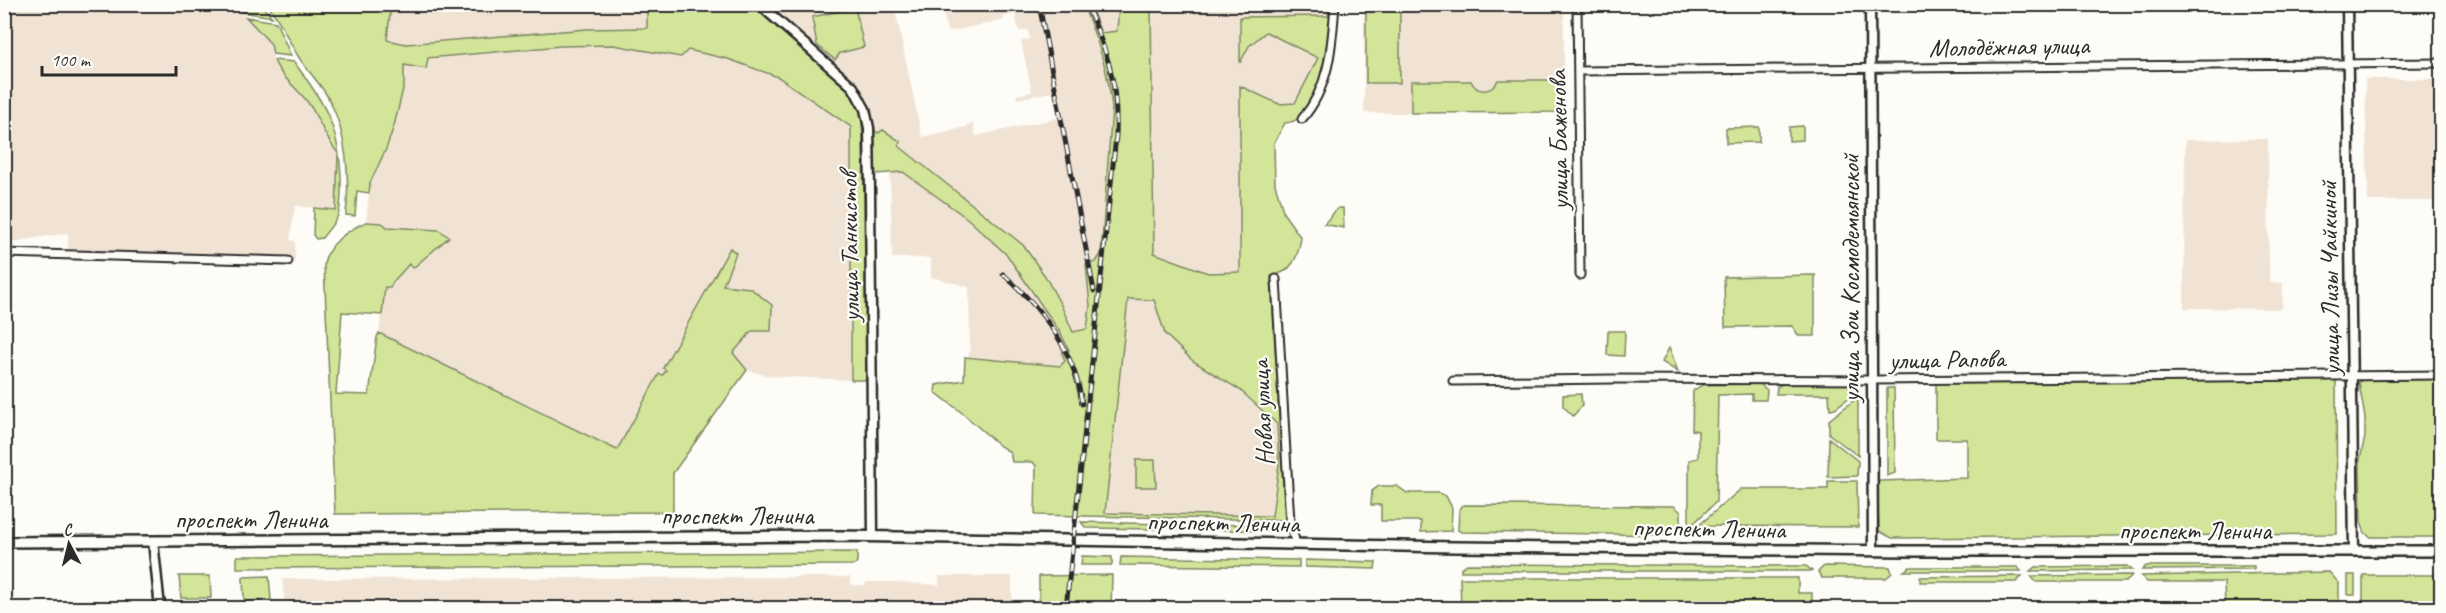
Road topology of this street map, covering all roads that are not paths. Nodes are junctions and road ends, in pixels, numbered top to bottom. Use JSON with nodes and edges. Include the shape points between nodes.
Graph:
{"nodes":[{"id":1,"x":759,"y":4,"type":"edge"},
{"id":2,"x":1335,"y":4,"type":"edge"},
{"id":3,"x":1577,"y":4,"type":"edge"},
{"id":4,"x":1870,"y":4,"type":"edge"},
{"id":5,"x":2348,"y":4,"type":"edge"},
{"id":6,"x":2442,"y":63,"type":"edge"},
{"id":7,"x":2347,"y":64,"type":"junction"},
{"id":8,"x":1870,"y":68,"type":"junction"},
{"id":9,"x":1578,"y":71,"type":"junction"},
{"id":10,"x":1302,"y":119,"type":"dead end"},
{"id":11,"x":4,"y":253,"type":"edge"},
{"id":12,"x":288,"y":261,"type":"dead end"},
{"id":13,"x":1580,"y":275,"type":"dead end"},
{"id":14,"x":1276,"y":279,"type":"dead end"},
{"id":15,"x":2352,"y":375,"type":"junction"},
{"id":16,"x":2442,"y":375,"type":"edge"},
{"id":17,"x":1872,"y":380,"type":"junction"},
{"id":18,"x":1453,"y":381,"type":"dead end"},
{"id":19,"x":873,"y":536,"type":"junction"},
{"id":20,"x":153,"y":541,"type":"junction"},
{"id":21,"x":4,"y":542,"type":"edge"},
{"id":22,"x":1296,"y":544,"type":"junction"},
{"id":23,"x":1873,"y":550,"type":"junction"},
{"id":24,"x":2354,"y":551,"type":"junction"},
{"id":25,"x":2442,"y":551,"type":"edge"},
{"id":26,"x":160,"y":609,"type":"edge"}],
"edges":[{"from":1,"to":19,"type":"street","name":"улица Танкистов","via":[[854,87],[866,109]]},
{"from":2,"to":10,"type":"street","via":[[1330,57],[1323,83]]},
{"from":3,"to":9,"type":"street","name":"улица Баженова"},
{"from":4,"to":8,"type":"street","name":"улица Зои Космодемьянской"},
{"from":5,"to":7,"type":"street","name":"улица Лизы Чайкиной"},
{"from":6,"to":7,"type":"street","name":"Молодёжная улица"},
{"from":7,"to":8,"type":"street","name":"Молодёжная улица"},
{"from":7,"to":15,"type":"street","name":"улица Лизы Чайкиной"},
{"from":8,"to":9,"type":"street","name":"Молодёжная улица"},
{"from":8,"to":17,"type":"street","name":"улица Зои Космодемьянской"},
{"from":9,"to":13,"type":"street","name":"улица Баженова"},
{"from":11,"to":12,"type":"street"},
{"from":14,"to":22,"type":"street","name":"Новая улица","via":[[1290,522]]},
{"from":15,"to":16,"type":"street","name":"улица Рапова"},
{"from":15,"to":17,"type":"street","name":"улица Рапова"},
{"from":15,"to":24,"type":"street","name":"улица Лизы Чайкиной"},
{"from":17,"to":18,"type":"street","name":"улица Рапова"},
{"from":17,"to":23,"type":"street","name":"улица Зои Космодемьянской"},
{"from":19,"to":20,"type":"main road","name":"проспект Ленина"},
{"from":19,"to":22,"type":"main road","name":"проспект Ленина"},
{"from":20,"to":21,"type":"main road","name":"проспект Ленина"},
{"from":20,"to":26,"type":"street"},
{"from":22,"to":23,"type":"main road","name":"проспект Ленина"},
{"from":23,"to":24,"type":"main road","name":"проспект Ленина"},
{"from":24,"to":25,"type":"main road","name":"проспект Ленина"}]}
